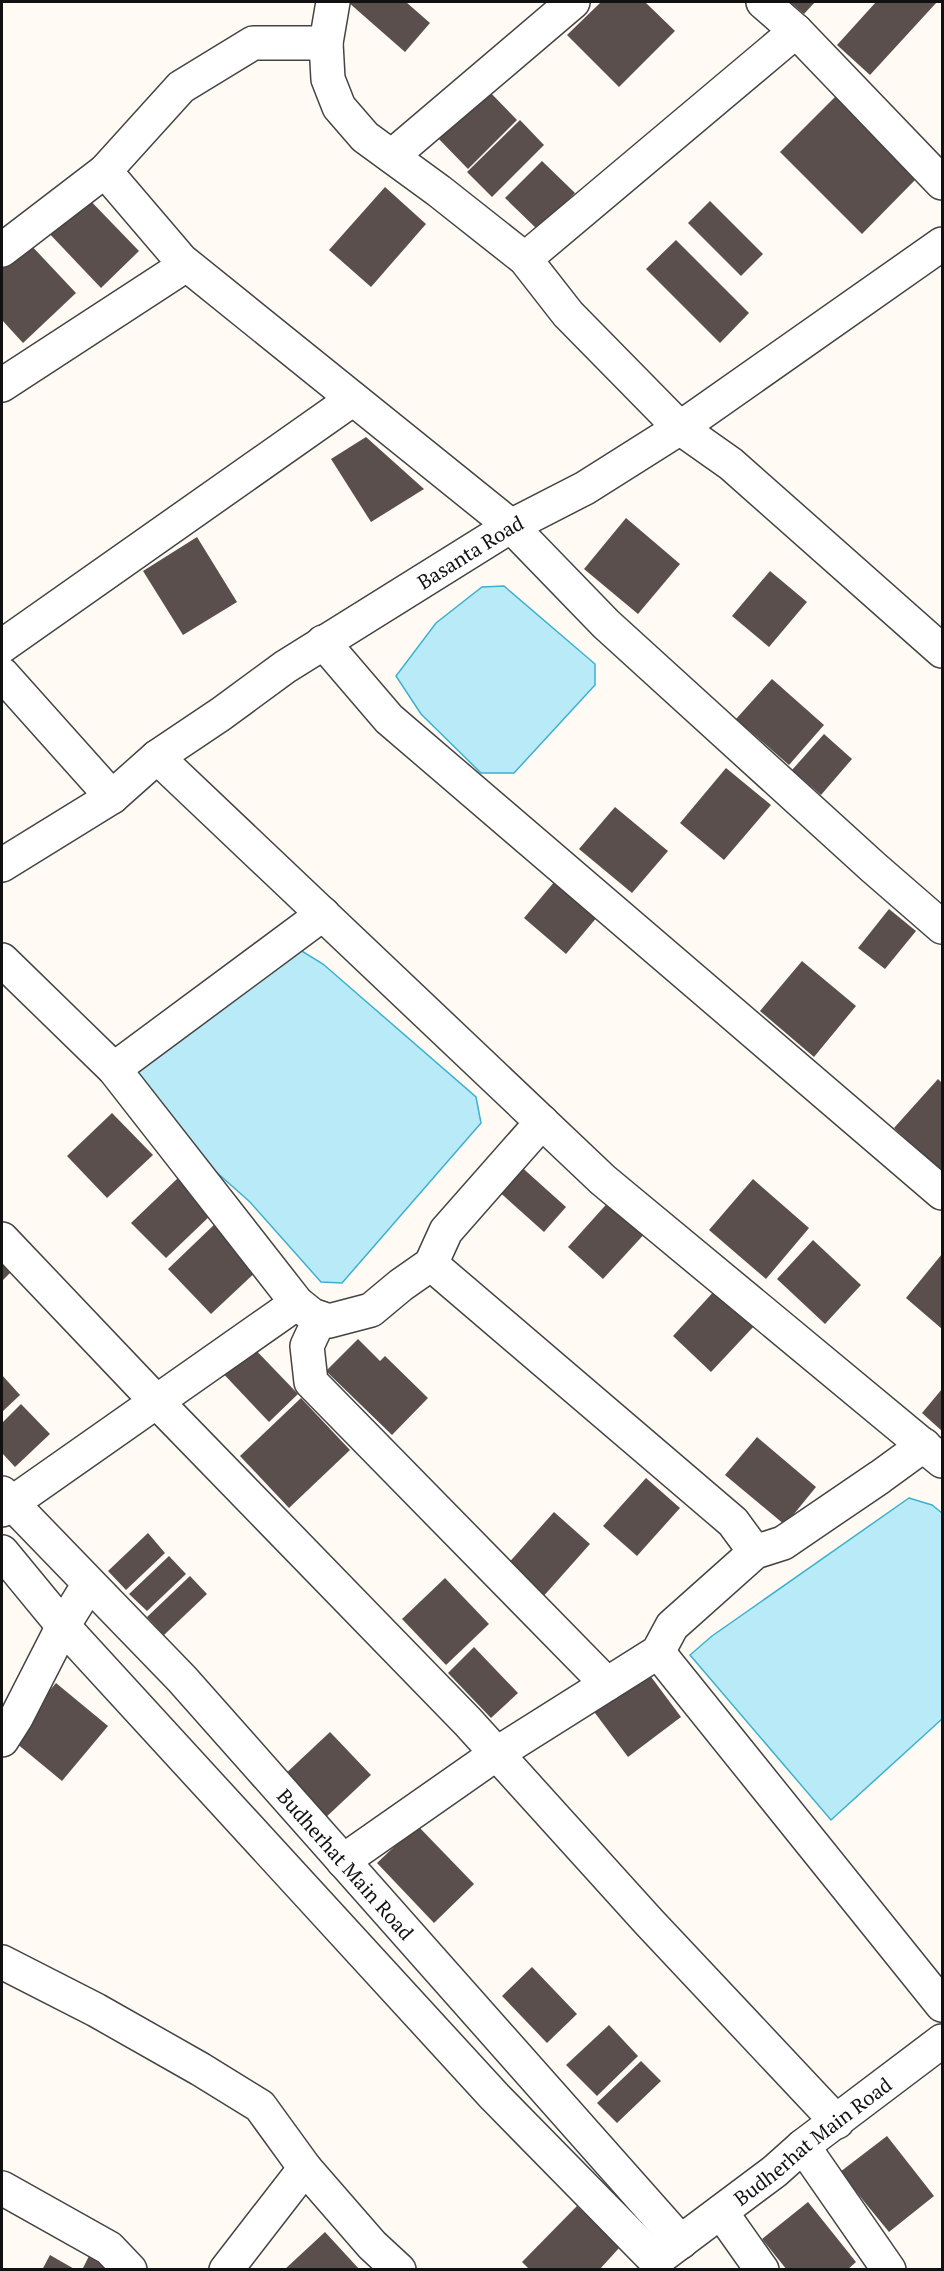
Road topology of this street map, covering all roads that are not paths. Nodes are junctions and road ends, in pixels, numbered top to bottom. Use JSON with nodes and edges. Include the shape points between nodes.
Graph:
{"nodes":[{"id":1,"x":333,"y":2,"type":"edge"},
{"id":2,"x":573,"y":2,"type":"edge"},
{"id":3,"x":763,"y":2,"type":"edge"},
{"id":4,"x":796,"y":31,"type":"junction"},
{"id":5,"x":326,"y":43,"type":"junction"},
{"id":6,"x":392,"y":156,"type":"junction"},
{"id":7,"x":105,"y":171,"type":"junction"},
{"id":8,"x":942,"y":183,"type":"edge"},
{"id":9,"x":942,"y":244,"type":"edge"},
{"id":10,"x":2,"y":250,"type":"edge"},
{"id":11,"x":525,"y":259,"type":"junction"},
{"id":12,"x":186,"y":265,"type":"junction"},
{"id":13,"x":2,"y":385,"type":"edge"},
{"id":14,"x":354,"y":399,"type":"junction"},
{"id":15,"x":680,"y":428,"type":"junction"},
{"id":16,"x":511,"y":526,"type":"junction"},
{"id":17,"x":323,"y":642,"type":"junction"},
{"id":18,"x":2,"y":646,"type":"edge"},
{"id":19,"x":942,"y":651,"type":"edge"},
{"id":20,"x":2,"y":674,"type":"edge"},
{"id":21,"x":157,"y":757,"type":"junction"},
{"id":22,"x":112,"y":797,"type":"junction"},
{"id":23,"x":2,"y":865,"type":"edge"},
{"id":24,"x":323,"y":914,"type":"junction"},
{"id":25,"x":942,"y":927,"type":"edge"},
{"id":26,"x":2,"y":960,"type":"edge"},
{"id":27,"x":114,"y":1069,"type":"junction"},
{"id":28,"x":542,"y":1122,"type":"junction"},
{"id":29,"x":942,"y":1193,"type":"edge"},
{"id":30,"x":2,"y":1239,"type":"edge"},
{"id":31,"x":431,"y":1264,"type":"junction"},
{"id":32,"x":309,"y":1310,"type":"junction"},
{"id":33,"x":156,"y":1401,"type":"junction"},
{"id":34,"x":933,"y":1453,"type":"edge"},
{"id":35,"x":5,"y":1502,"type":"edge"},
{"id":36,"x":2,"y":1552,"type":"edge"},
{"id":37,"x":755,"y":1552,"type":"junction"},
{"id":38,"x":89,"y":1584,"type":"junction"},
{"id":39,"x":63,"y":1626,"type":"junction"},
{"id":40,"x":658,"y":1652,"type":"junction"},
{"id":41,"x":607,"y":1684,"type":"junction"},
{"id":42,"x":2,"y":1740,"type":"edge"},
{"id":43,"x":496,"y":1754,"type":"junction"},
{"id":44,"x":343,"y":1861,"type":"junction"},
{"id":45,"x":2,"y":1962,"type":"edge"},
{"id":46,"x":942,"y":2005,"type":"edge"},
{"id":47,"x":942,"y":2041,"type":"edge"},
{"id":48,"x":837,"y":2122,"type":"junction"},
{"id":49,"x":803,"y":2146,"type":"junction"},
{"id":50,"x":305,"y":2168,"type":"junction"},
{"id":51,"x":2,"y":2188,"type":"edge"},
{"id":52,"x":721,"y":2212,"type":"junction"},
{"id":53,"x":662,"y":2257,"type":"edge"},
{"id":54,"x":130,"y":2270,"type":"edge"},
{"id":55,"x":226,"y":2270,"type":"edge"},
{"id":56,"x":399,"y":2270,"type":"edge"},
{"id":57,"x":762,"y":2270,"type":"edge"},
{"id":58,"x":889,"y":2270,"type":"edge"}],
"edges":[{"from":1,"to":5,"type":"street"},
{"from":2,"to":6,"type":"street"},
{"from":3,"to":4,"type":"street"},
{"from":4,"to":8,"type":"street"},
{"from":4,"to":11,"type":"street"},
{"from":5,"to":6,"type":"street","via":[[328,80],[339,107],[365,137]]},
{"from":5,"to":7,"type":"street","via":[[253,43],[181,87]]},
{"from":6,"to":11,"type":"street"},
{"from":7,"to":10,"type":"street"},
{"from":7,"to":12,"type":"street"},
{"from":9,"to":15,"type":"street","name":"Basanta Road"},
{"from":11,"to":15,"type":"street","via":[[568,314]]},
{"from":12,"to":13,"type":"street"},
{"from":12,"to":14,"type":"street"},
{"from":14,"to":16,"type":"street"},
{"from":14,"to":18,"type":"street"},
{"from":15,"to":16,"type":"street","name":"Basanta Road","via":[[585,488]]},
{"from":15,"to":19,"type":"street","via":[[731,464]]},
{"from":16,"to":17,"type":"street","name":"Basanta Road"},
{"from":16,"to":25,"type":"street","via":[[606,624]]},
{"from":17,"to":21,"type":"street","name":"Basanta Road"},
{"from":17,"to":29,"type":"street","via":[[389,719]]},
{"from":20,"to":22,"type":"street"},
{"from":21,"to":22,"type":"street","name":"Basanta Road"},
{"from":21,"to":24,"type":"street"},
{"from":22,"to":23,"type":"street","name":"Basanta Road"},
{"from":24,"to":27,"type":"street"},
{"from":24,"to":28,"type":"street"},
{"from":26,"to":27,"type":"street"},
{"from":27,"to":32,"type":"street"},
{"from":28,"to":31,"type":"street","via":[[446,1231]]},
{"from":28,"to":34,"type":"street","via":[[603,1180]]},
{"from":30,"to":33,"type":"street"},
{"from":31,"to":32,"type":"street","via":[[371,1311],[329,1321]]},
{"from":31,"to":37,"type":"street","via":[[733,1522]]},
{"from":32,"to":33,"type":"street"},
{"from":32,"to":41,"type":"street","via":[[310,1383]]},
{"from":33,"to":35,"type":"street"},
{"from":33,"to":43,"type":"street"},
{"from":34,"to":37,"type":"street","via":[[880,1477],[783,1543]]},
{"from":35,"to":38,"type":"street","name":"Budherhat Main Road"},
{"from":36,"to":39,"type":"street"},
{"from":37,"to":40,"type":"street","via":[[672,1626]]},
{"from":38,"to":39,"type":"street"},
{"from":38,"to":44,"type":"street","name":"Budherhat Main Road","via":[[182,1679]]},
{"from":39,"to":42,"type":"street"},
{"from":39,"to":53,"type":"street","via":[[495,2097]]},
{"from":40,"to":41,"type":"street"},
{"from":40,"to":46,"type":"street"},
{"from":41,"to":43,"type":"street"},
{"from":43,"to":44,"type":"street"},
{"from":43,"to":48,"type":"street"},
{"from":44,"to":53,"type":"street","name":"Budherhat Main Road"},
{"from":45,"to":50,"type":"street","via":[[200,2068],[260,2106]]},
{"from":47,"to":48,"type":"street","name":"Budherhat Main Road"},
{"from":48,"to":49,"type":"street","name":"Budherhat Main Road"},
{"from":49,"to":52,"type":"street","name":"Budherhat Main Road"},
{"from":49,"to":58,"type":"street"},
{"from":50,"to":55,"type":"street"},
{"from":50,"to":56,"type":"street"},
{"from":51,"to":54,"type":"street","via":[[109,2248]]},
{"from":52,"to":53,"type":"street","name":"Budherhat Main Road"},
{"from":52,"to":57,"type":"street"}]}
